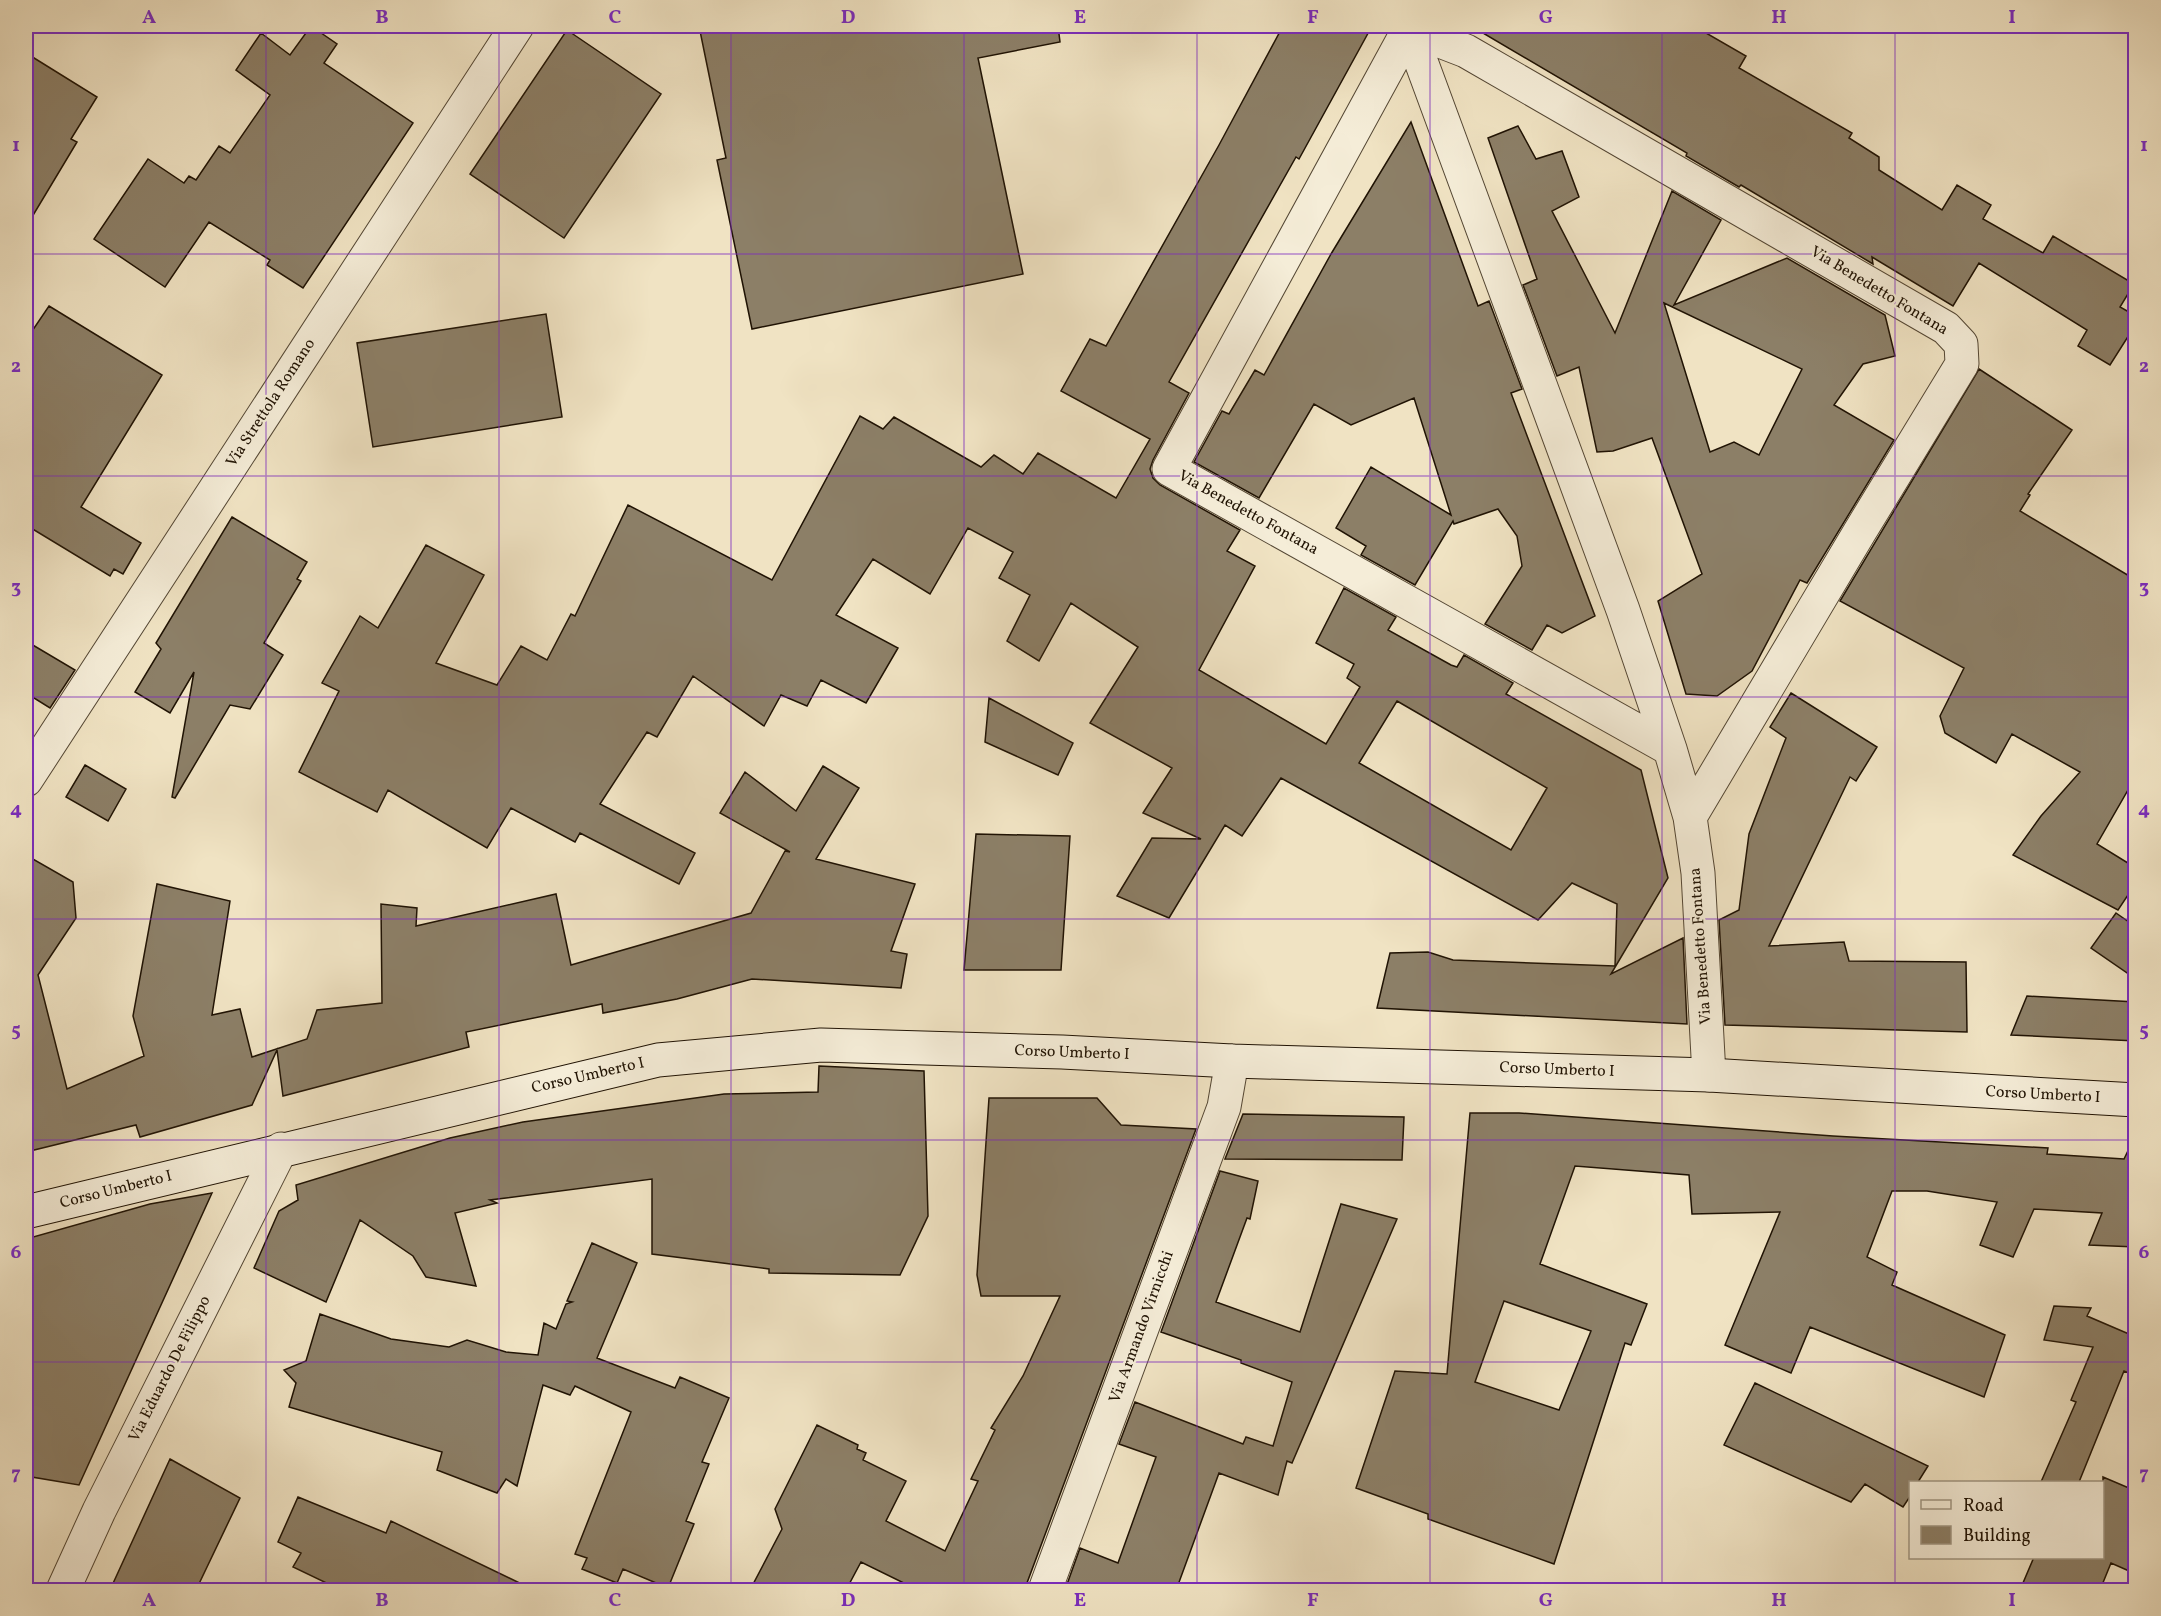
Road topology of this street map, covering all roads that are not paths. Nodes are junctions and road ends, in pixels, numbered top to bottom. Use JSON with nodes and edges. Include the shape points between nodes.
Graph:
{"nodes":[{"id":1,"x":518,"y":26,"type":"edge"},
{"id":2,"x":1408,"y":27,"type":"edge"},
{"id":3,"x":1670,"y":748,"type":"junction"},
{"id":4,"x":26,"y":780,"type":"edge"},
{"id":5,"x":1690,"y":817,"type":"junction"},
{"id":6,"x":1232,"y":1061,"type":"junction"},
{"id":7,"x":1709,"y":1075,"type":"junction"},
{"id":8,"x":2136,"y":1100,"type":"edge"},
{"id":9,"x":281,"y":1149,"type":"junction"},
{"id":10,"x":26,"y":1212,"type":"edge"},
{"id":11,"x":63,"y":1590,"type":"edge"},
{"id":12,"x":1045,"y":1590,"type":"edge"}],
"edges":[{"from":1,"to":4,"type":"street","name":"Via Strettola Romano"},
{"from":2,"to":3,"type":"street","name":"Via Benedetto Fontana"},
{"from":2,"to":3,"type":"street","name":"Via Benedetto Fontana","via":[[1169,469]]},
{"from":2,"to":5,"type":"street","name":"Via Benedetto Fontana","via":[[1466,51],[1946,328],[1961,344],[1962,364]]},
{"from":3,"to":5,"type":"street","name":"Via Benedetto Fontana"},
{"from":5,"to":7,"type":"street","name":"Via Benedetto Fontana","via":[[1698,873]]},
{"from":6,"to":7,"type":"street","name":"Corso Umberto I"},
{"from":6,"to":9,"type":"street","name":"Corso Umberto I","via":[[821,1045],[658,1060]]},
{"from":6,"to":12,"type":"street","name":"Via Armando Virnicchi","via":[[1224,1107]]},
{"from":7,"to":8,"type":"street","name":"Corso Umberto I"},
{"from":9,"to":10,"type":"street","name":"Corso Umberto I"},
{"from":9,"to":11,"type":"street","name":"Via Eduardo De Filippo"}]}
